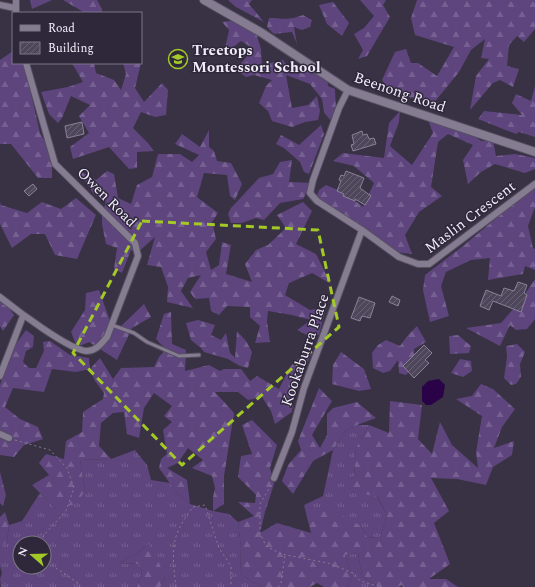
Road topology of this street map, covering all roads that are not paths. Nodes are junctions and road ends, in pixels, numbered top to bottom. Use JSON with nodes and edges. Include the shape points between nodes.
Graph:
{"nodes":[{"id":1,"x":16,"y":0,"type":"edge"},
{"id":2,"x":204,"y":0,"type":"edge"},
{"id":3,"x":0,"y":5,"type":"edge"},
{"id":4,"x":15,"y":11,"type":"edge"},
{"id":5,"x":26,"y":64,"type":"edge"},
{"id":6,"x":348,"y":90,"type":"junction"},
{"id":7,"x":535,"y":152,"type":"edge"},
{"id":8,"x":535,"y":184,"type":"edge"},
{"id":9,"x":362,"y":230,"type":"junction"},
{"id":10,"x":0,"y":297,"type":"edge"},
{"id":11,"x":23,"y":316,"type":"junction"},
{"id":12,"x":112,"y":325,"type":"junction"},
{"id":13,"x":199,"y":355,"type":"dead end"},
{"id":14,"x":0,"y":376,"type":"edge"},
{"id":15,"x":0,"y":434,"type":"edge"},
{"id":16,"x":9,"y":438,"type":"road end"},
{"id":17,"x":274,"y":478,"type":"road end"}],
"edges":[{"from":1,"to":4,"type":"street"},
{"from":2,"to":6,"type":"street","name":"Beenong Road","via":[[262,33]]},
{"from":3,"to":4,"type":"street"},
{"from":5,"to":12,"type":"street","name":"Owen Road","via":[[55,164],[135,243],[138,256]]},
{"from":6,"to":7,"type":"street","name":"Beenong Road"},
{"from":6,"to":9,"type":"street","name":"Maslin Crescent","via":[[339,108],[310,193],[317,201]]},
{"from":8,"to":9,"type":"street","name":"Maslin Crescent","via":[[429,264],[418,264],[399,257]]},
{"from":9,"to":17,"type":"street","name":"Kookaburra Place"},
{"from":10,"to":11,"type":"street"},
{"from":11,"to":12,"type":"street","name":"Owen Road","via":[[75,348],[88,351],[100,346]]},
{"from":11,"to":14,"type":"street"},
{"from":12,"to":13,"type":"lane","via":[[179,356]]},
{"from":15,"to":16,"type":"street"}]}
